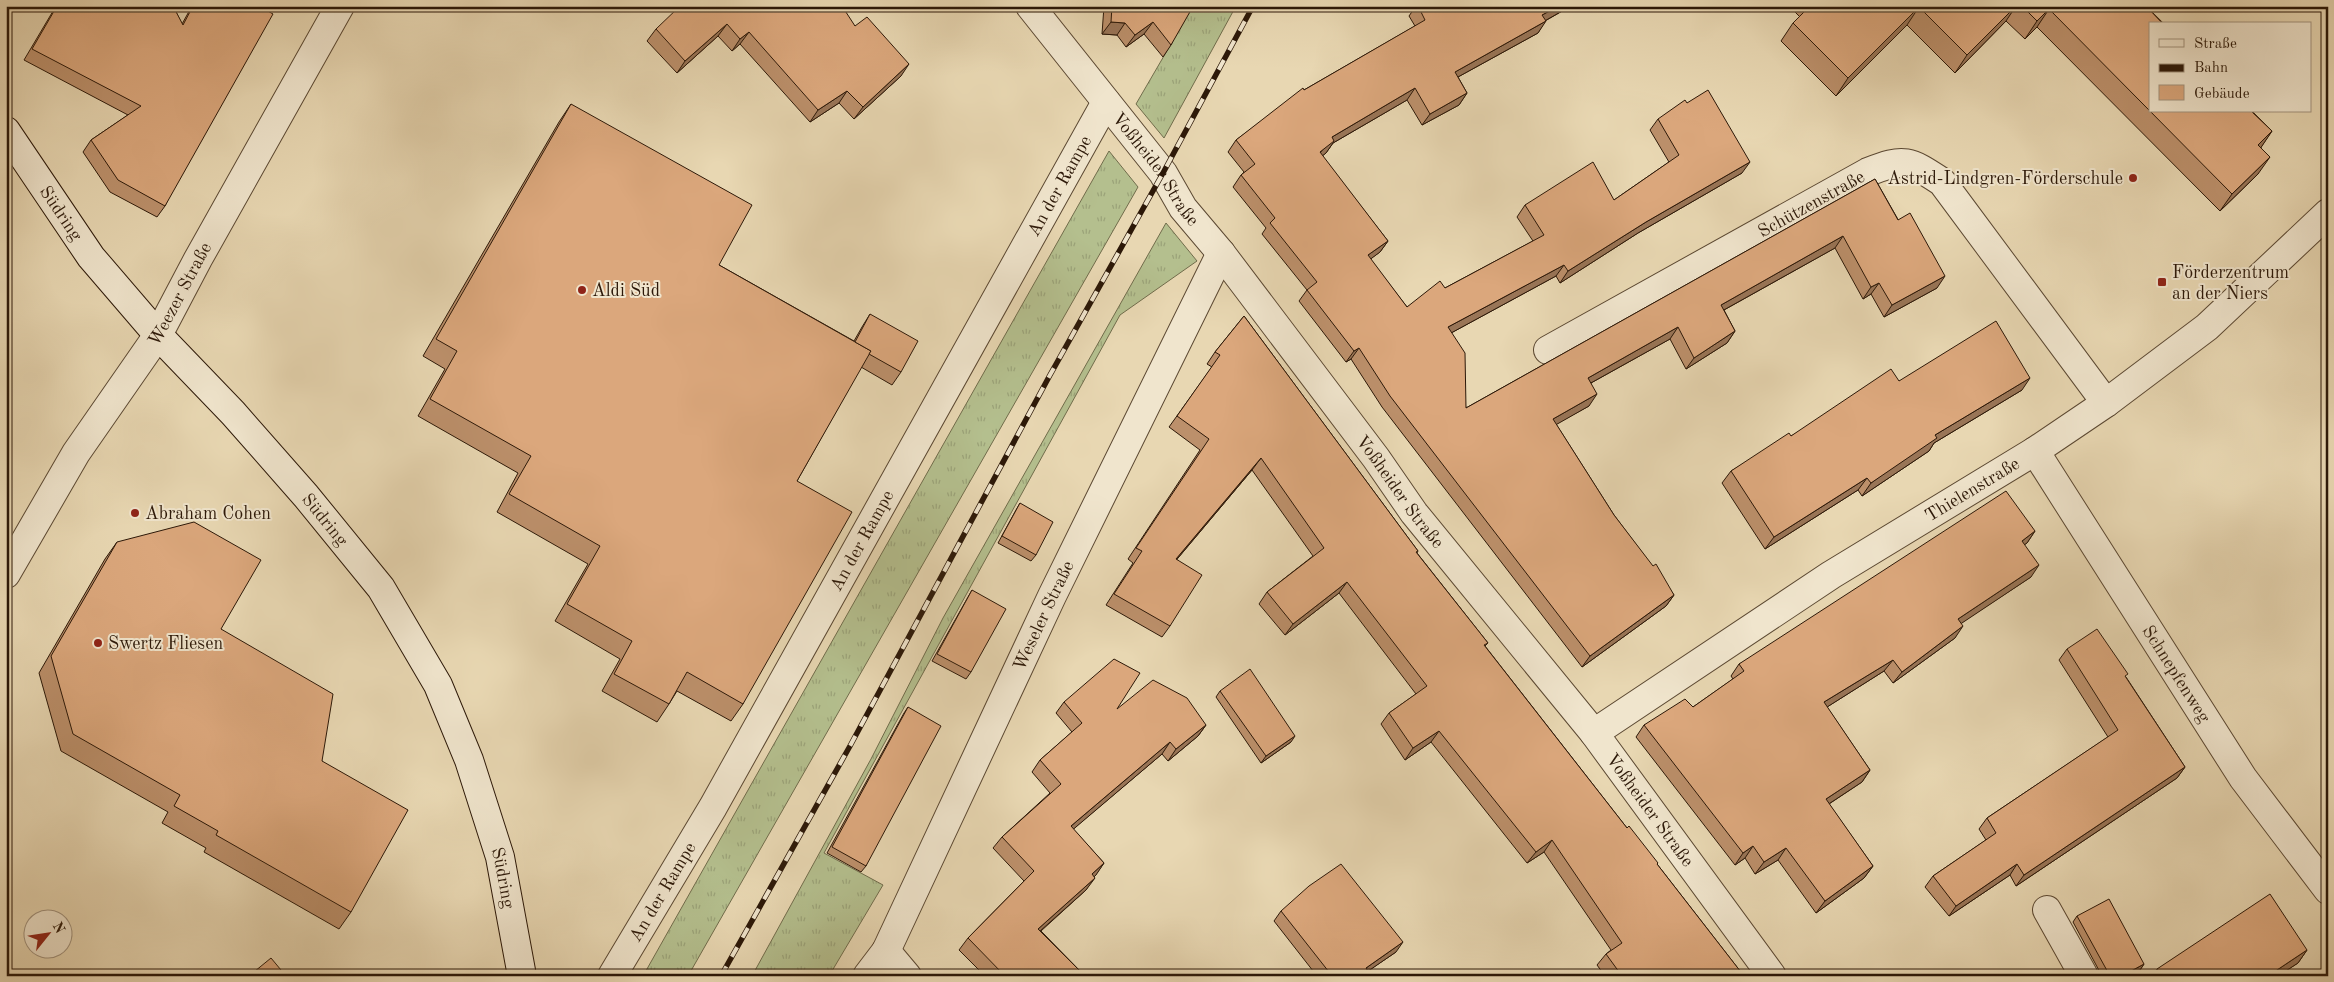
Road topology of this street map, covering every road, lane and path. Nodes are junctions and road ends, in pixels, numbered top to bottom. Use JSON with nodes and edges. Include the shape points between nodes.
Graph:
{"nodes":[{"id":1,"x":340,"y":6,"type":"edge"},
{"id":2,"x":1030,"y":6,"type":"edge"},
{"id":3,"x":1106,"y":102,"type":"junction"},
{"id":4,"x":6,"y":131,"type":"edge"},
{"id":5,"x":2328,"y":213,"type":"edge"},
{"id":6,"x":1221,"y":253,"type":"junction"},
{"id":7,"x":158,"y":335,"type":"junction"},
{"id":8,"x":1548,"y":350,"type":"dead end"},
{"id":9,"x":2106,"y":403,"type":"junction"},
{"id":10,"x":2035,"y":451,"type":"junction"},
{"id":11,"x":6,"y":574,"type":"edge"},
{"id":12,"x":1594,"y":733,"type":"junction"},
{"id":13,"x":2328,"y":890,"type":"edge"},
{"id":14,"x":2047,"y":910,"type":"dead end"},
{"id":15,"x":886,"y":951,"type":"junction"},
{"id":16,"x":522,"y":976,"type":"edge"},
{"id":17,"x":612,"y":976,"type":"edge"},
{"id":18,"x":867,"y":976,"type":"edge"},
{"id":19,"x":907,"y":976,"type":"edge"},
{"id":20,"x":1772,"y":976,"type":"edge"},
{"id":21,"x":2084,"y":976,"type":"edge"}],
"edges":[{"from":1,"to":7,"type":"street","name":"Weezer Straße"},
{"from":2,"to":3,"type":"street","name":"Voßheider Straße"},
{"from":3,"to":6,"type":"street","name":"Voßheider Straße","via":[[1164,173],[1183,208]]},
{"from":3,"to":17,"type":"street","name":"An der Rampe","via":[[713,807]]},
{"from":4,"to":7,"type":"street","name":"Südring","via":[[91,257]]},
{"from":5,"to":9,"type":"street","name":"Thielenstraße","via":[[2207,327]]},
{"from":6,"to":12,"type":"street","name":"Voßheider Straße","via":[[1414,513]]},
{"from":6,"to":15,"type":"street","name":"Weseler Straße","via":[[1052,596]]},
{"from":7,"to":11,"type":"street","name":"Weezer Straße","via":[[76,453]]},
{"from":7,"to":16,"type":"street","name":"Südring","via":[[258,441],[381,588],[438,685],[469,760],[500,857]]},
{"from":8,"to":9,"type":"street","name":"Schützenstraße","via":[[1868,172],[1892,162],[1915,164],[1942,182]]},
{"from":9,"to":10,"type":"street","name":"Thielenstraße"},
{"from":10,"to":12,"type":"street","name":"Thielenstraße","via":[[1831,575]]},
{"from":10,"to":13,"type":"street","name":"Schnepfenweg","via":[[2243,778]]},
{"from":12,"to":20,"type":"street","name":"Voßheider Straße"},
{"from":14,"to":21,"type":"street"},
{"from":15,"to":18,"type":"street","name":"Weseler Straße"},
{"from":15,"to":19,"type":"street"}]}
